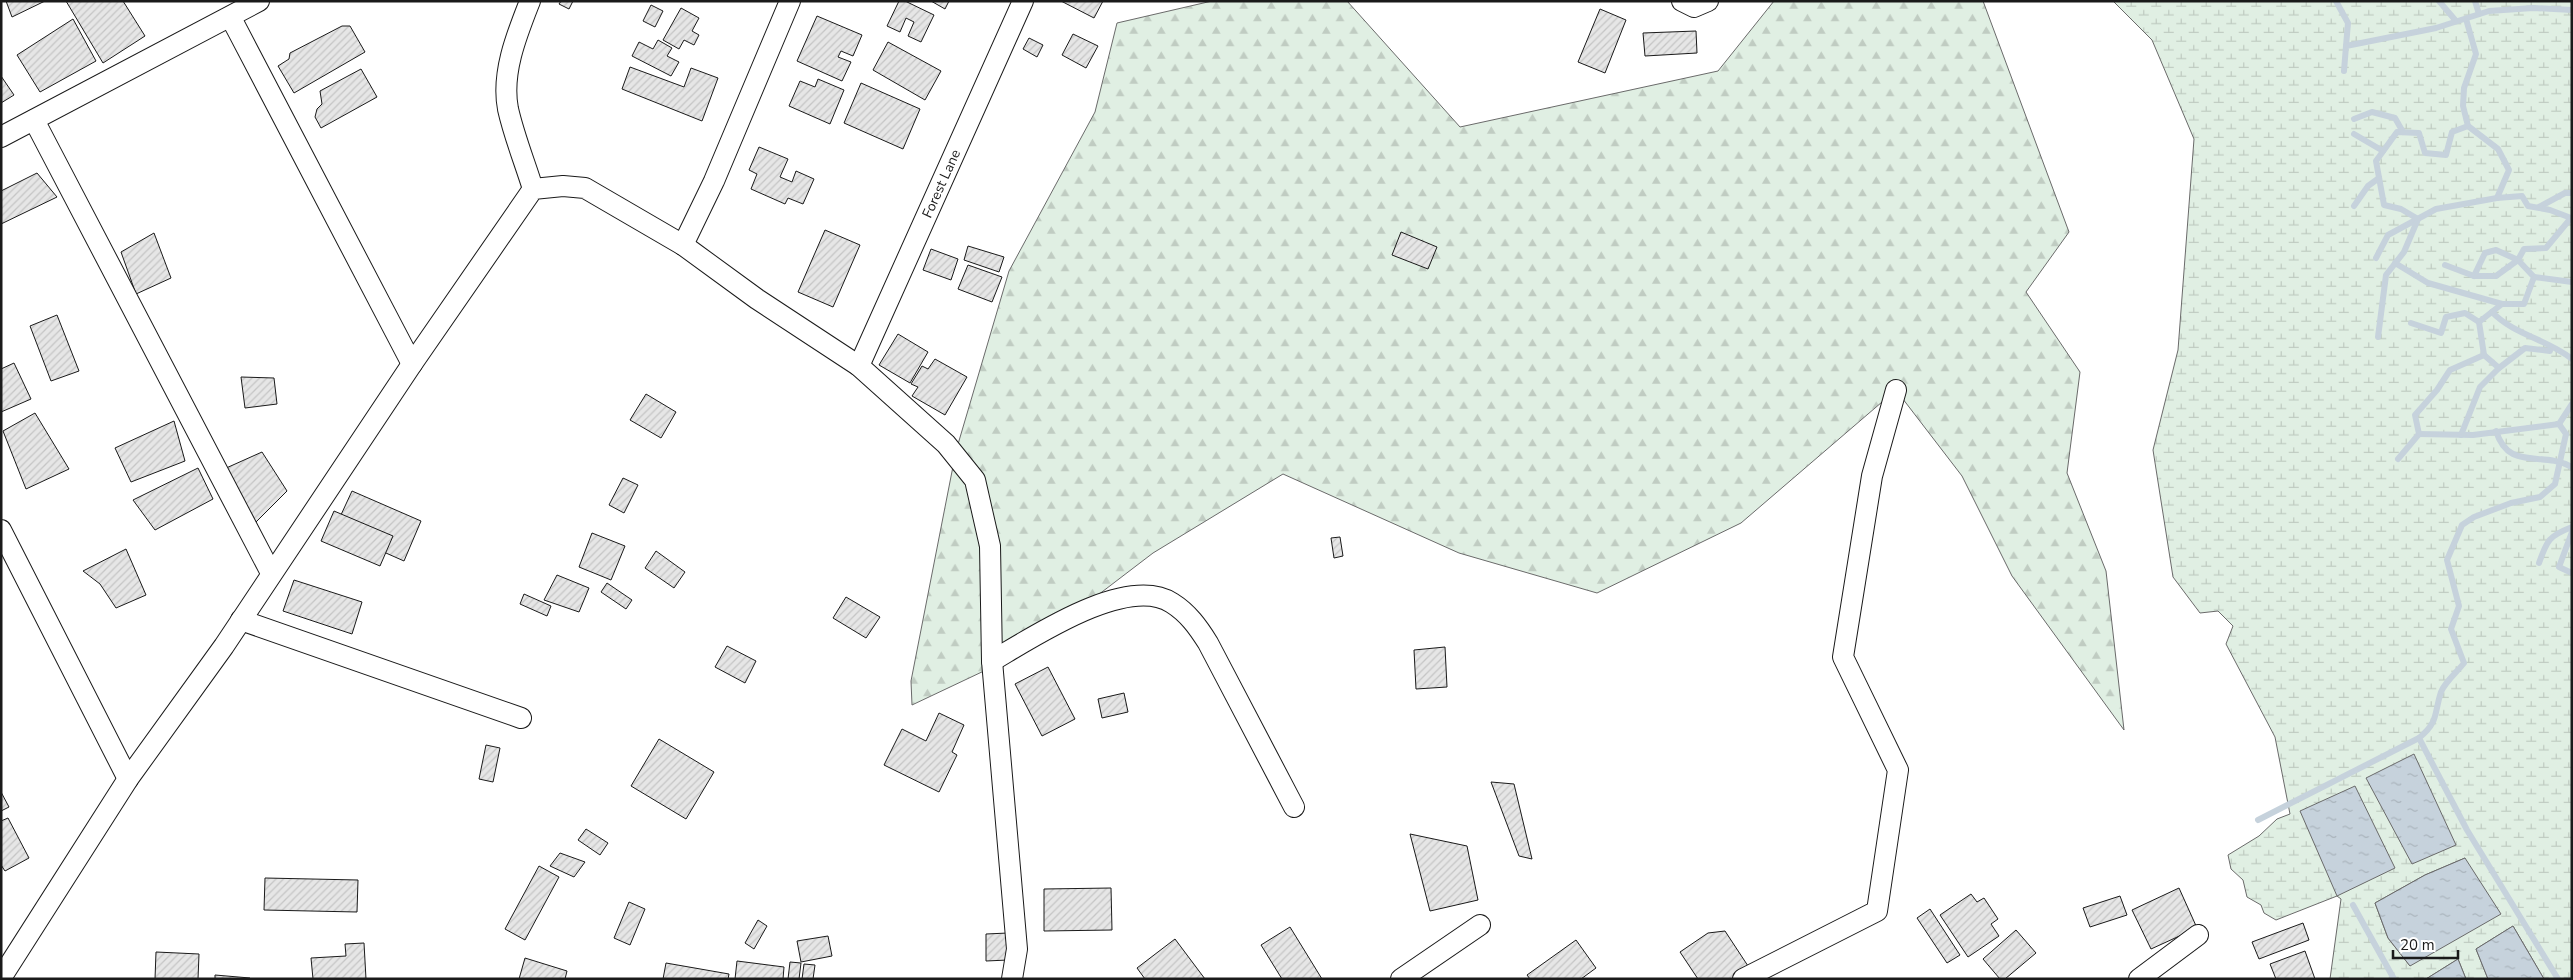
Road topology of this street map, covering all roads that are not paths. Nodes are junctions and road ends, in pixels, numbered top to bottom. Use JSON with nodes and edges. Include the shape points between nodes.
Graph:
{"nodes":[{"id":1,"x":259,"y":1,"type":"edge"},
{"id":2,"x":530,"y":1,"type":"edge"},
{"id":3,"x":790,"y":1,"type":"edge"},
{"id":4,"x":1023,"y":1,"type":"edge"},
{"id":5,"x":1682,"y":1,"type":"edge"},
{"id":6,"x":1708,"y":1,"type":"edge"},
{"id":7,"x":231,"y":18,"type":"junction"},
{"id":8,"x":34,"y":120,"type":"junction"},
{"id":9,"x":1,"y":138,"type":"edge"},
{"id":10,"x":533,"y":189,"type":"junction"},
{"id":11,"x":683,"y":244,"type":"junction"},
{"id":12,"x":412,"y":364,"type":"junction"},
{"id":13,"x":859,"y":366,"type":"junction"},
{"id":14,"x":1896,"y":390,"type":"dead end"},
{"id":15,"x":1,"y":530,"type":"edge"},
{"id":16,"x":271,"y":573,"type":"junction"},
{"id":17,"x":241,"y":620,"type":"junction"},
{"id":18,"x":992,"y":661,"type":"junction"},
{"id":19,"x":522,"y":718,"type":"dead end"},
{"id":20,"x":128,"y":779,"type":"junction"},
{"id":21,"x":1294,"y":807,"type":"dead end"},
{"id":22,"x":1480,"y":925,"type":"dead end"},
{"id":23,"x":2198,"y":935,"type":"dead end"},
{"id":24,"x":1,"y":978,"type":"edge"},
{"id":25,"x":1012,"y":979,"type":"edge"},
{"id":26,"x":1401,"y":979,"type":"edge"},
{"id":27,"x":1743,"y":979,"type":"edge"},
{"id":28,"x":2139,"y":979,"type":"edge"}],
"edges":[{"from":1,"to":7,"type":"street"},
{"from":2,"to":10,"type":"street","via":[[515,38],[508,76],[508,107]]},
{"from":3,"to":11,"type":"street","via":[[714,181]]},
{"from":4,"to":13,"type":"street","name":"Forest Lane"},
{"from":5,"to":6,"type":"street","via":[[1694,6]]},
{"from":7,"to":8,"type":"street"},
{"from":7,"to":12,"type":"street"},
{"from":8,"to":9,"type":"street"},
{"from":8,"to":16,"type":"street"},
{"from":10,"to":11,"type":"street","via":[[585,188]]},
{"from":10,"to":12,"type":"street"},
{"from":11,"to":13,"type":"street"},
{"from":12,"to":16,"type":"street"},
{"from":13,"to":18,"type":"street","via":[[946,444],[975,480],[990,546]]},
{"from":14,"to":27,"type":"street","via":[[1872,476],[1843,656],[1898,770],[1877,911]]},
{"from":15,"to":20,"type":"street"},
{"from":16,"to":17,"type":"street"},
{"from":17,"to":19,"type":"street"},
{"from":17,"to":20,"type":"street"},
{"from":18,"to":21,"type":"street","via":[[1098,603],[1141,594],[1171,602],[1195,622],[1208,643]]},
{"from":18,"to":25,"type":"street","via":[[1017,949]]},
{"from":20,"to":24,"type":"street"},
{"from":22,"to":26,"type":"street"},
{"from":23,"to":28,"type":"street"}]}
